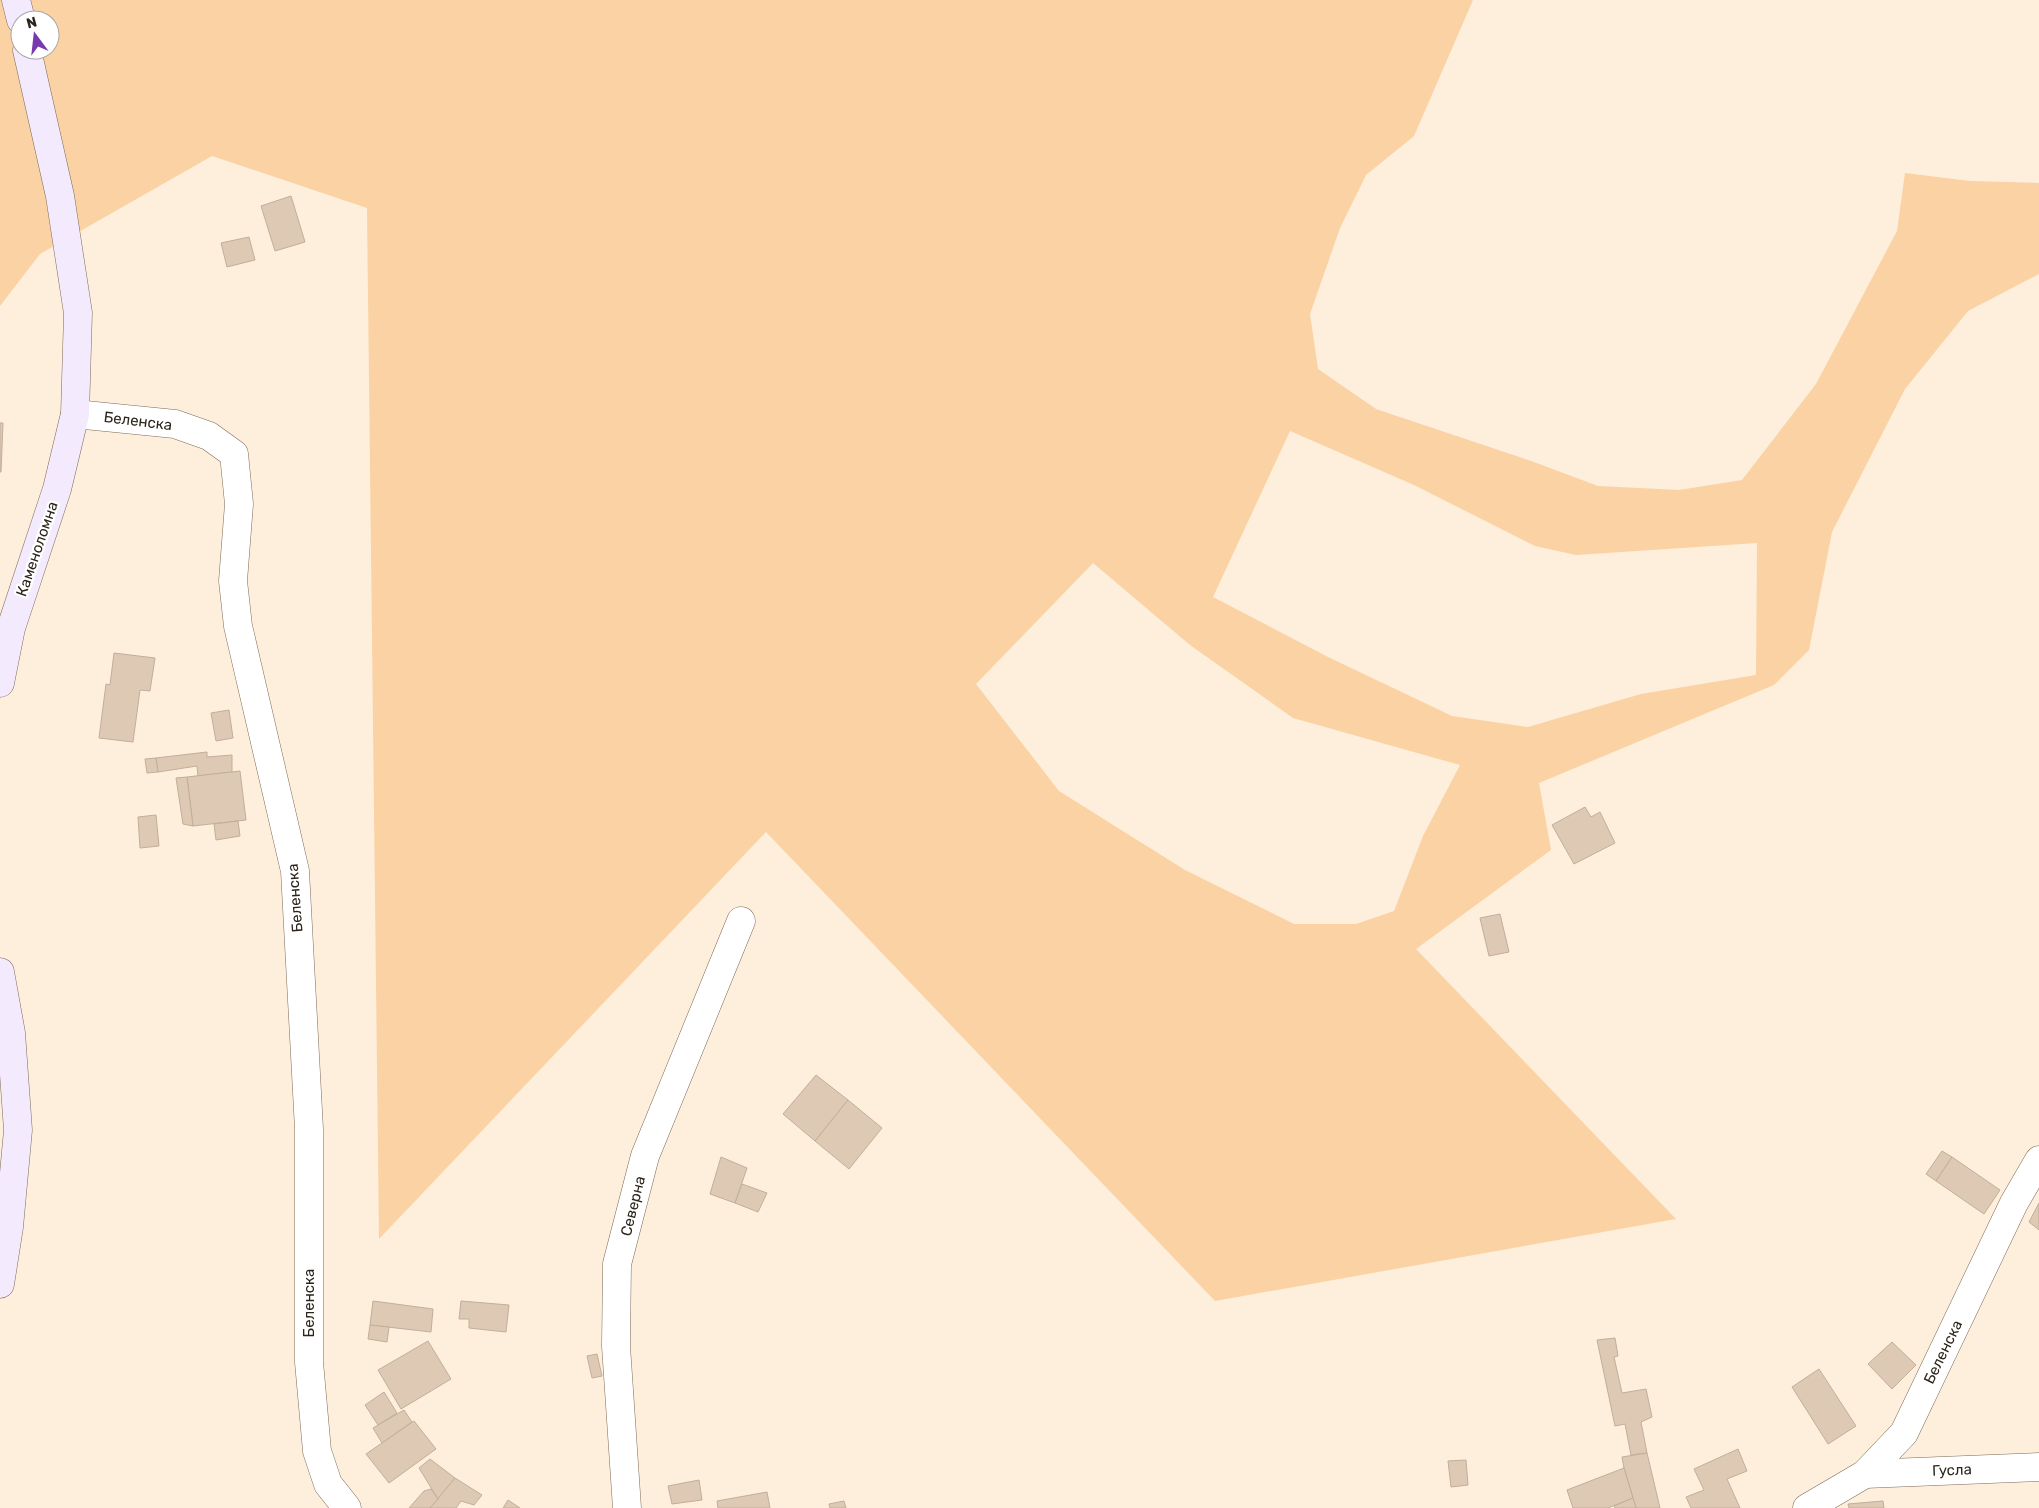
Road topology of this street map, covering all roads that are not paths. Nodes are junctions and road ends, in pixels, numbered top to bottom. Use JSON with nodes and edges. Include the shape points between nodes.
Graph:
{"nodes":[{"id":1,"x":29,"y":60,"type":"edge"},
{"id":2,"x":75,"y":414,"type":"junction"},
{"id":3,"x":0,"y":683,"type":"edge"},
{"id":4,"x":741,"y":921,"type":"dead end"},
{"id":5,"x":0,"y":972,"type":"edge"},
{"id":6,"x":2039,"y":1160,"type":"edge"},
{"id":7,"x":0,"y":1284,"type":"edge"},
{"id":8,"x":2039,"y":1466,"type":"edge"},
{"id":9,"x":1865,"y":1474,"type":"junction"},
{"id":10,"x":347,"y":1508,"type":"edge"},
{"id":11,"x":627,"y":1508,"type":"edge"},
{"id":12,"x":1807,"y":1508,"type":"edge"}],
"edges":[{"from":1,"to":2,"type":"main road","name":"Каменоломна","via":[[60,196],[78,313]]},
{"from":2,"to":3,"type":"main road","name":"Каменоломна","via":[[57,489],[11,628]]},
{"from":2,"to":10,"type":"street","name":"Беленска","via":[[175,424],[209,436],[234,454],[239,504],[233,581],[238,626],[295,871],[309,1129],[309,1362],[314,1424],[317,1451],[328,1484]]},
{"from":4,"to":11,"type":"street","name":"Северна","via":[[645,1156],[618,1264],[616,1346]]},
{"from":5,"to":7,"type":"main road","via":[[11,1033],[18,1130]]},
{"from":6,"to":9,"type":"street","name":"Беленска","via":[[2014,1203],[1904,1433]]},
{"from":8,"to":9,"type":"street","name":"Гусла"},
{"from":9,"to":12,"type":"street","name":"Беленска"}]}
